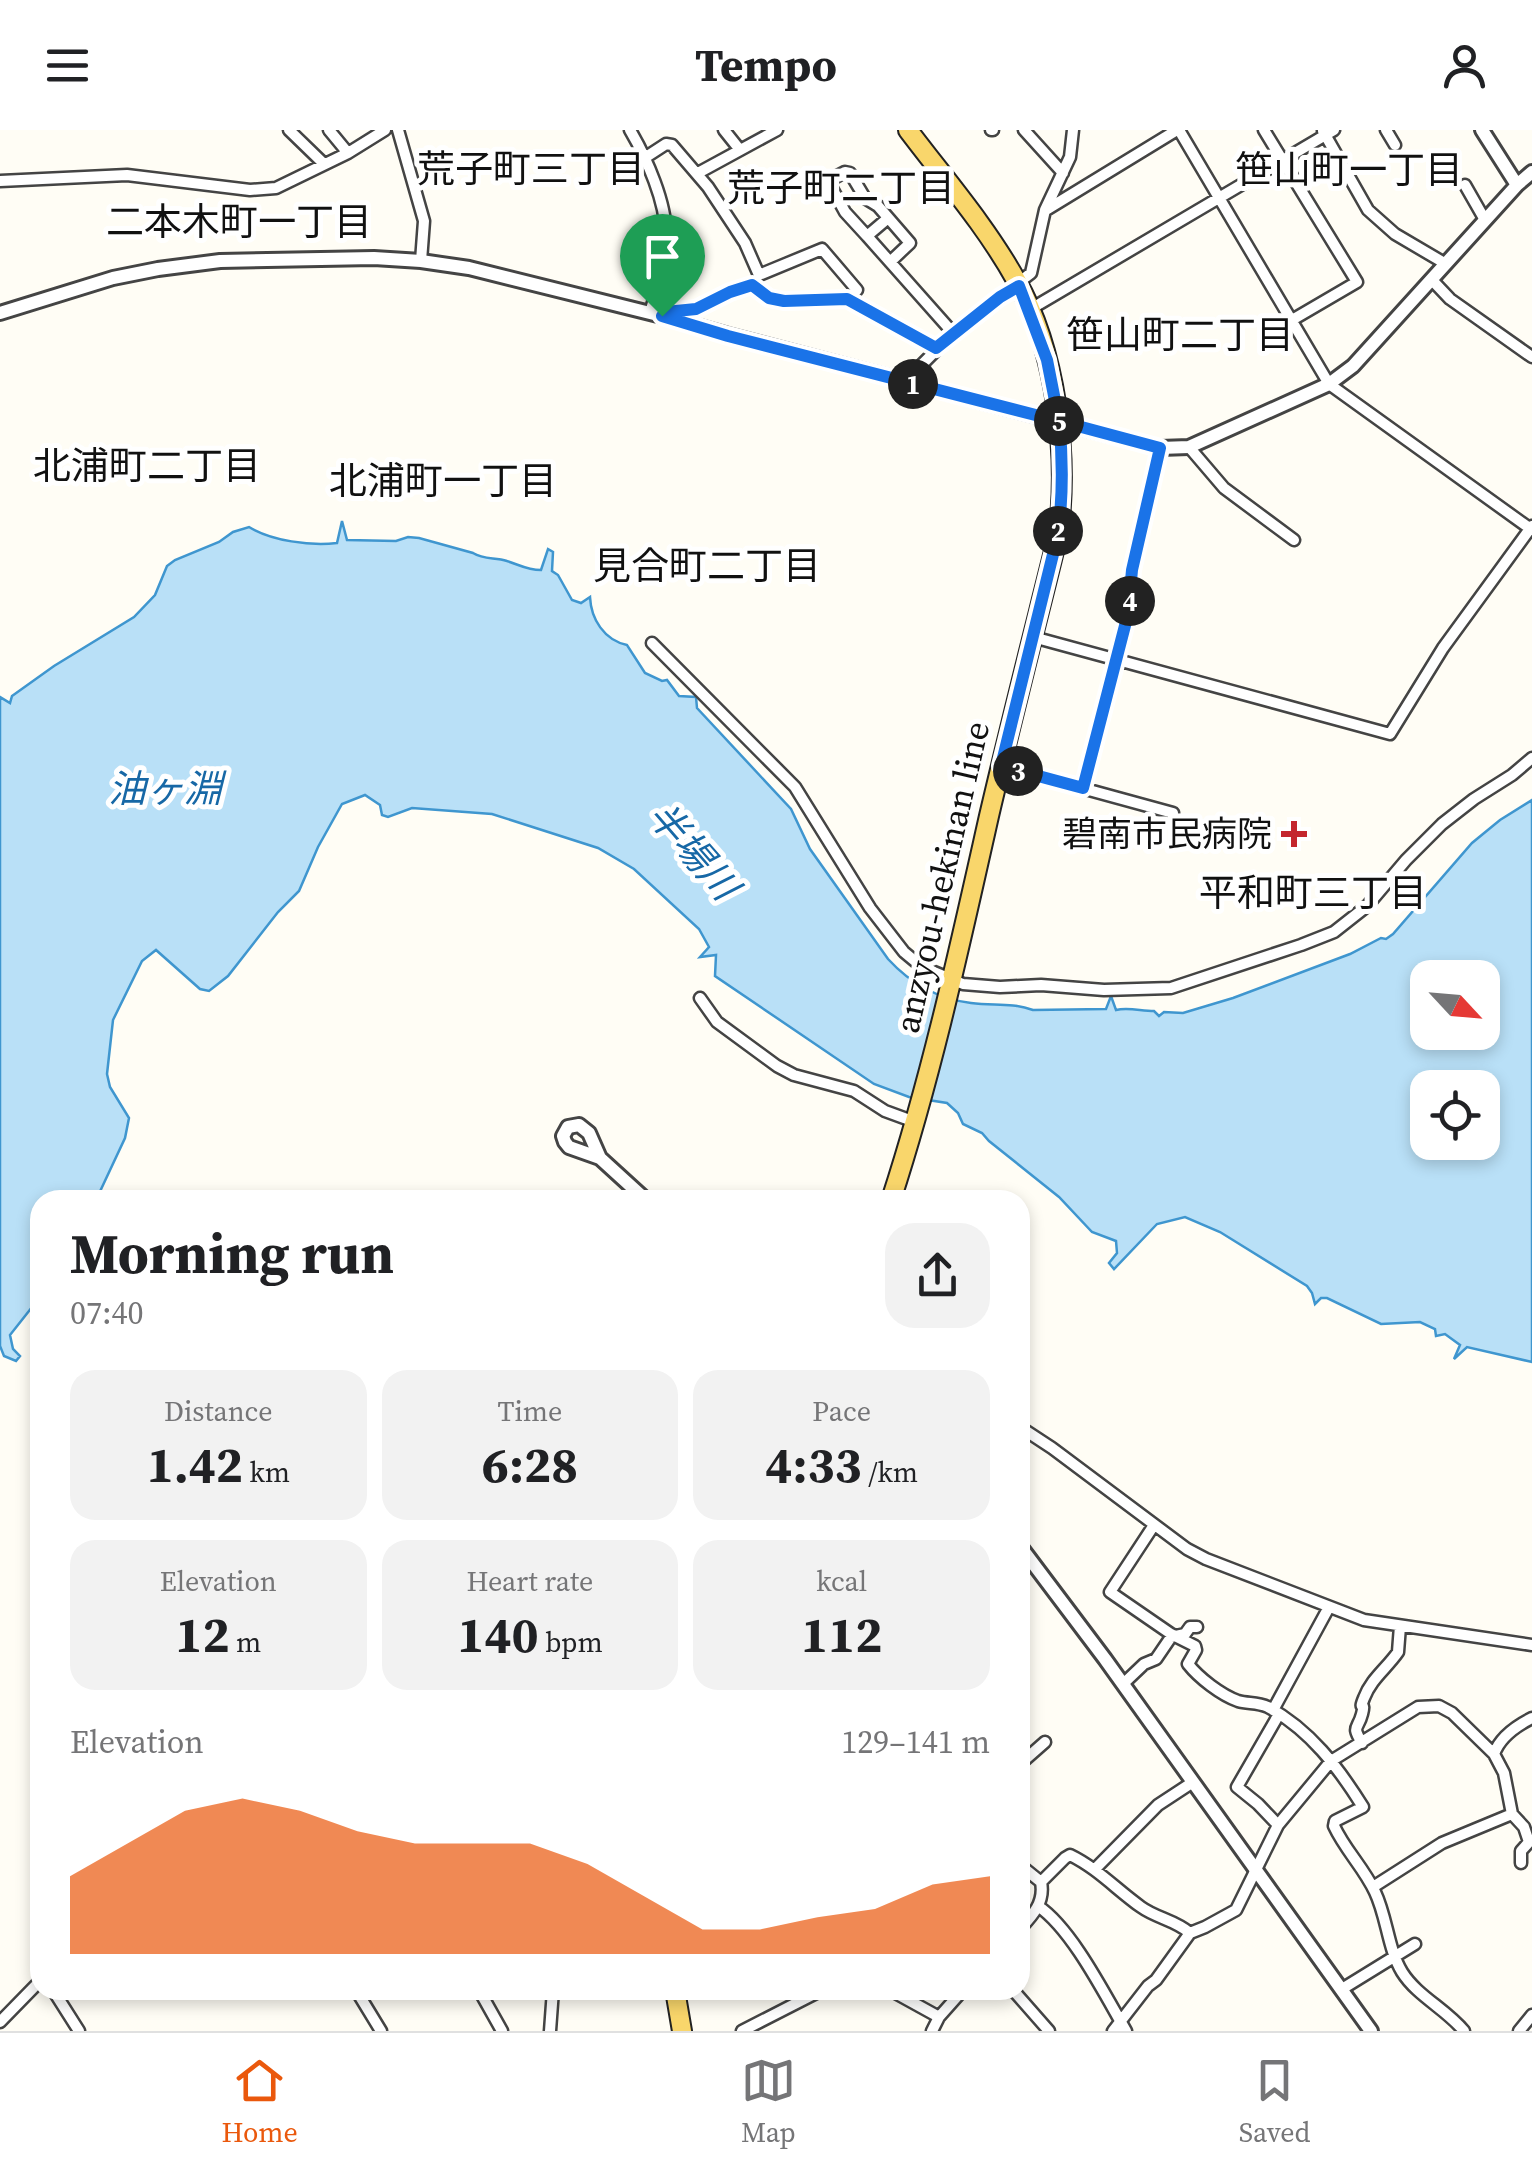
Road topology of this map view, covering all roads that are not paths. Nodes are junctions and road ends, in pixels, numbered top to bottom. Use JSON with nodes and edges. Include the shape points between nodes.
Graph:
{"nodes":[{"id":1,"x":289,"y":130,"type":"edge"},
{"id":2,"x":329,"y":130,"type":"edge"},
{"id":3,"x":385,"y":130,"type":"edge"},
{"id":4,"x":398,"y":130,"type":"edge"},
{"id":5,"x":632,"y":130,"type":"edge"},
{"id":6,"x":724,"y":130,"type":"edge"},
{"id":7,"x":777,"y":130,"type":"edge"},
{"id":8,"x":908,"y":130,"type":"edge"},
{"id":9,"x":1024,"y":130,"type":"edge"},
{"id":10,"x":1073,"y":130,"type":"edge"},
{"id":11,"x":1178,"y":130,"type":"edge"},
{"id":12,"x":1264,"y":130,"type":"edge"},
{"id":13,"x":1386,"y":130,"type":"edge"},
{"id":14,"x":1482,"y":130,"type":"edge"},
{"id":15,"x":1327,"y":132,"type":"edge"},
{"id":16,"x":1395,"y":145,"type":"dead end"},
{"id":17,"x":740,"y":150,"type":"junction"},
{"id":18,"x":348,"y":153,"type":"junction"},
{"id":19,"x":646,"y":157,"type":"junction"},
{"id":20,"x":1282,"y":161,"type":"junction"},
{"id":21,"x":323,"y":163,"type":"junction"},
{"id":22,"x":698,"y":173,"type":"junction"},
{"id":23,"x":1063,"y":174,"type":"junction"},
{"id":24,"x":1527,"y":179,"type":"edge"},
{"id":25,"x":0,"y":180,"type":"edge"},
{"id":26,"x":1464,"y":185,"type":"dead end"},
{"id":27,"x":1220,"y":198,"type":"junction"},
{"id":28,"x":1046,"y":210,"type":"junction"},
{"id":29,"x":887,"y":219,"type":"junction"},
{"id":30,"x":1486,"y":220,"type":"junction"},
{"id":31,"x":867,"y":236,"type":"junction"},
{"id":32,"x":420,"y":261,"type":"junction"},
{"id":33,"x":890,"y":262,"type":"junction"},
{"id":34,"x":1446,"y":264,"type":"junction"},
{"id":35,"x":1432,"y":280,"type":"junction"},
{"id":36,"x":1018,"y":284,"type":"junction"},
{"id":37,"x":847,"y":299,"type":"junction"},
{"id":38,"x":1029,"y":310,"type":"junction"},
{"id":39,"x":0,"y":314,"type":"edge"},
{"id":40,"x":656,"y":314,"type":"junction"},
{"id":41,"x":1292,"y":320,"type":"junction"},
{"id":42,"x":954,"y":334,"type":"junction"},
{"id":43,"x":936,"y":348,"type":"junction"},
{"id":44,"x":1532,"y":357,"type":"edge"},
{"id":45,"x":905,"y":382,"type":"junction"},
{"id":46,"x":1329,"y":384,"type":"junction"},
{"id":47,"x":1059,"y":421,"type":"junction"},
{"id":48,"x":1160,"y":448,"type":"junction"},
{"id":49,"x":1189,"y":448,"type":"junction"},
{"id":50,"x":1531,"y":528,"type":"edge"},
{"id":51,"x":1294,"y":540,"type":"dead end"},
{"id":52,"x":1033,"y":637,"type":"junction"},
{"id":53,"x":652,"y":643,"type":"dead end"},
{"id":54,"x":1116,"y":659,"type":"junction"},
{"id":55,"x":1532,"y":758,"type":"edge"},
{"id":56,"x":1001,"y":766,"type":"junction"},
{"id":57,"x":1083,"y":788,"type":"junction"},
{"id":58,"x":1172,"y":813,"type":"dead end"},
{"id":59,"x":951,"y":984,"type":"junction"},
{"id":60,"x":700,"y":998,"type":"dead end"},
{"id":61,"x":915,"y":1122,"type":"junction"},
{"id":62,"x":600,"y":1158,"type":"dead end"},
{"id":63,"x":635,"y":1190,"type":"edge"},
{"id":64,"x":894,"y":1190,"type":"edge"},
{"id":65,"x":1030,"y":1434,"type":"edge"},
{"id":66,"x":1154,"y":1525,"type":"junction"},
{"id":67,"x":1030,"y":1559,"type":"edge"},
{"id":68,"x":1329,"y":1607,"type":"junction"},
{"id":69,"x":1400,"y":1626,"type":"junction"},
{"id":70,"x":1197,"y":1627,"type":"dead end"},
{"id":71,"x":1176,"y":1635,"type":"junction"},
{"id":72,"x":1532,"y":1645,"type":"edge"},
{"id":73,"x":1123,"y":1684,"type":"junction"},
{"id":74,"x":1276,"y":1712,"type":"junction"},
{"id":75,"x":1532,"y":1718,"type":"edge"},
{"id":76,"x":1045,"y":1742,"type":"dead end"},
{"id":77,"x":1362,"y":1743,"type":"junction"},
{"id":78,"x":1494,"y":1754,"type":"junction"},
{"id":79,"x":1030,"y":1755,"type":"edge"},
{"id":80,"x":1331,"y":1761,"type":"junction"},
{"id":81,"x":1193,"y":1782,"type":"junction"},
{"id":82,"x":1512,"y":1814,"type":"junction"},
{"id":83,"x":1278,"y":1826,"type":"junction"},
{"id":84,"x":1531,"y":1842,"type":"edge"},
{"id":85,"x":1521,"y":1862,"type":"dead end"},
{"id":86,"x":1255,"y":1868,"type":"junction"},
{"id":87,"x":1095,"y":1870,"type":"junction"},
{"id":88,"x":1030,"y":1873,"type":"edge"},
{"id":89,"x":1041,"y":1882,"type":"junction"},
{"id":90,"x":1373,"y":1887,"type":"junction"},
{"id":91,"x":1038,"y":1906,"type":"junction"},
{"id":92,"x":1030,"y":1916,"type":"edge"},
{"id":93,"x":1190,"y":1933,"type":"junction"},
{"id":94,"x":1415,"y":1944,"type":"dead end"},
{"id":95,"x":1396,"y":1957,"type":"junction"},
{"id":96,"x":1342,"y":1989,"type":"junction"},
{"id":97,"x":30,"y":1991,"type":"edge"},
{"id":98,"x":59,"y":2000,"type":"edge"},
{"id":99,"x":362,"y":2000,"type":"edge"},
{"id":100,"x":485,"y":2000,"type":"edge"},
{"id":101,"x":553,"y":2000,"type":"edge"},
{"id":102,"x":677,"y":2000,"type":"edge"},
{"id":103,"x":802,"y":2000,"type":"edge"},
{"id":104,"x":908,"y":2000,"type":"edge"},
{"id":105,"x":954,"y":2000,"type":"edge"},
{"id":106,"x":1022,"y":2000,"type":"edge"},
{"id":107,"x":1532,"y":2015,"type":"edge"},
{"id":108,"x":939,"y":2017,"type":"junction"},
{"id":109,"x":0,"y":2022,"type":"edge"},
{"id":110,"x":1119,"y":2028,"type":"edge"},
{"id":111,"x":79,"y":2031,"type":"edge"},
{"id":112,"x":381,"y":2031,"type":"edge"},
{"id":113,"x":502,"y":2031,"type":"edge"},
{"id":114,"x":550,"y":2031,"type":"edge"},
{"id":115,"x":682,"y":2031,"type":"edge"},
{"id":116,"x":742,"y":2031,"type":"edge"},
{"id":117,"x":932,"y":2031,"type":"edge"},
{"id":118,"x":1049,"y":2031,"type":"edge"},
{"id":119,"x":1371,"y":2031,"type":"edge"},
{"id":120,"x":1464,"y":2031,"type":"edge"},
{"id":121,"x":1519,"y":2031,"type":"edge"}],
"edges":[{"from":1,"to":21,"type":"street"},
{"from":2,"to":18,"type":"street"},
{"from":3,"to":18,"type":"street"},
{"from":4,"to":32,"type":"street","via":[[424,221]]},
{"from":5,"to":19,"type":"street"},
{"from":6,"to":17,"type":"street"},
{"from":7,"to":17,"type":"street"},
{"from":8,"to":36,"type":"main road","name":"anzyou-hekinan line"},
{"from":9,"to":23,"type":"street"},
{"from":10,"to":23,"type":"street"},
{"from":11,"to":27,"type":"street"},
{"from":11,"to":28,"type":"street"},
{"from":12,"to":20,"type":"street"},
{"from":13,"to":16,"type":"street"},
{"from":14,"to":24,"type":"street"},
{"from":15,"to":20,"type":"street"},
{"from":15,"to":34,"type":"street","via":[[1368,210]]},
{"from":17,"to":22,"type":"street"},
{"from":18,"to":21,"type":"street"},
{"from":19,"to":22,"type":"street","via":[[669,144]]},
{"from":19,"to":40,"type":"street","via":[[666,230]]},
{"from":20,"to":27,"type":"street"},
{"from":20,"to":41,"type":"street","via":[[1356,282]]},
{"from":21,"to":25,"type":"street","via":[[276,188],[250,190],[126,175]]},
{"from":22,"to":37,"type":"street","via":[[746,243],[757,274],[822,250],[857,290]]},
{"from":23,"to":28,"type":"street"},
{"from":24,"to":30,"type":"street"},
{"from":26,"to":30,"type":"street"},
{"from":27,"to":38,"type":"street"},
{"from":27,"to":41,"type":"street"},
{"from":28,"to":36,"type":"street","via":[[1031,273]]},
{"from":29,"to":31,"type":"street"},
{"from":29,"to":31,"type":"street","via":[[850,173],[828,181]]},
{"from":29,"to":33,"type":"street","via":[[910,243]]},
{"from":30,"to":34,"type":"street"},
{"from":31,"to":33,"type":"street"},
{"from":32,"to":39,"type":"street","via":[[220,261],[113,278]]},
{"from":32,"to":40,"type":"street"},
{"from":33,"to":42,"type":"street"},
{"from":34,"to":35,"type":"street"},
{"from":35,"to":44,"type":"street"},
{"from":35,"to":46,"type":"street"},
{"from":36,"to":38,"type":"main road","name":"anzyou-hekinan line"},
{"from":36,"to":42,"type":"street"},
{"from":37,"to":40,"type":"street","via":[[784,301],[752,285],[696,309]]},
{"from":37,"to":43,"type":"street"},
{"from":38,"to":47,"type":"main road","name":"anzyou-hekinan line"},
{"from":40,"to":45,"type":"street"},
{"from":41,"to":46,"type":"street"},
{"from":42,"to":43,"type":"street"},
{"from":43,"to":45,"type":"street"},
{"from":45,"to":47,"type":"street"},
{"from":46,"to":49,"type":"street"},
{"from":46,"to":50,"type":"street"},
{"from":47,"to":48,"type":"street"},
{"from":47,"to":52,"type":"main road","name":"anzyou-hekinan line","via":[[1062,505]]},
{"from":48,"to":49,"type":"street"},
{"from":48,"to":54,"type":"street"},
{"from":49,"to":51,"type":"street","via":[[1224,488]]},
{"from":50,"to":54,"type":"street","via":[[1390,734]]},
{"from":52,"to":54,"type":"street"},
{"from":52,"to":56,"type":"main road","name":"anzyou-hekinan line"},
{"from":53,"to":59,"type":"street","via":[[795,787],[904,952]]},
{"from":54,"to":57,"type":"street"},
{"from":55,"to":59,"type":"street","via":[[1442,824],[1368,906],[1334,932],[1302,945],[1171,988]]},
{"from":56,"to":57,"type":"street"},
{"from":56,"to":59,"type":"main road","name":"anzyou-hekinan line"},
{"from":57,"to":58,"type":"street"},
{"from":59,"to":61,"type":"main road","name":"anzyou-hekinan line"},
{"from":60,"to":61,"type":"street","via":[[717,1022],[776,1066],[854,1092]]},
{"from":61,"to":64,"type":"main road","name":"anzyou-hekinan line"},
{"from":62,"to":63,"type":"street"},
{"from":65,"to":66,"type":"street"},
{"from":66,"to":68,"type":"street","via":[[1196,1555]]},
{"from":66,"to":71,"type":"street","via":[[1110,1592]]},
{"from":67,"to":73,"type":"street"},
{"from":68,"to":69,"type":"street"},
{"from":68,"to":74,"type":"street"},
{"from":69,"to":72,"type":"street"},
{"from":69,"to":77,"type":"street","via":[[1398,1652],[1362,1701],[1355,1725]]},
{"from":70,"to":71,"type":"street"},
{"from":71,"to":73,"type":"street"},
{"from":71,"to":74,"type":"street","via":[[1195,1646],[1188,1664],[1194,1671],[1234,1699]]},
{"from":73,"to":81,"type":"street"},
{"from":74,"to":80,"type":"street"},
{"from":74,"to":83,"type":"street","via":[[1237,1787]]},
{"from":75,"to":78,"type":"street","via":[[1508,1733]]},
{"from":76,"to":79,"type":"street"},
{"from":77,"to":78,"type":"street","via":[[1418,1707],[1433,1706],[1452,1713]]},
{"from":77,"to":80,"type":"street"},
{"from":78,"to":82,"type":"street"},
{"from":80,"to":83,"type":"street"},
{"from":80,"to":90,"type":"street","via":[[1363,1807],[1334,1826]]},
{"from":81,"to":86,"type":"street"},
{"from":81,"to":87,"type":"street","via":[[1158,1805]]},
{"from":82,"to":84,"type":"street"},
{"from":82,"to":90,"type":"street","via":[[1442,1842]]},
{"from":83,"to":86,"type":"street"},
{"from":84,"to":85,"type":"street","via":[[1520,1851]]},
{"from":86,"to":93,"type":"street","via":[[1236,1910]]},
{"from":86,"to":96,"type":"street"},
{"from":87,"to":89,"type":"street","via":[[1068,1856]]},
{"from":87,"to":93,"type":"street","via":[[1141,1907]]},
{"from":88,"to":89,"type":"street"},
{"from":89,"to":91,"type":"street"},
{"from":90,"to":95,"type":"street"},
{"from":91,"to":92,"type":"street"},
{"from":91,"to":110,"type":"street","via":[[1088,1966]]},
{"from":93,"to":110,"type":"street"},
{"from":94,"to":95,"type":"street"},
{"from":95,"to":96,"type":"street"},
{"from":95,"to":120,"type":"street","via":[[1402,1973]]},
{"from":96,"to":119,"type":"street"},
{"from":97,"to":109,"type":"street"},
{"from":98,"to":111,"type":"street"},
{"from":99,"to":112,"type":"street"},
{"from":100,"to":113,"type":"street"},
{"from":101,"to":114,"type":"street"},
{"from":102,"to":115,"type":"main road"},
{"from":103,"to":116,"type":"street"},
{"from":104,"to":108,"type":"street"},
{"from":105,"to":108,"type":"street"},
{"from":106,"to":118,"type":"street"},
{"from":107,"to":121,"type":"street"},
{"from":108,"to":117,"type":"street"}]}
